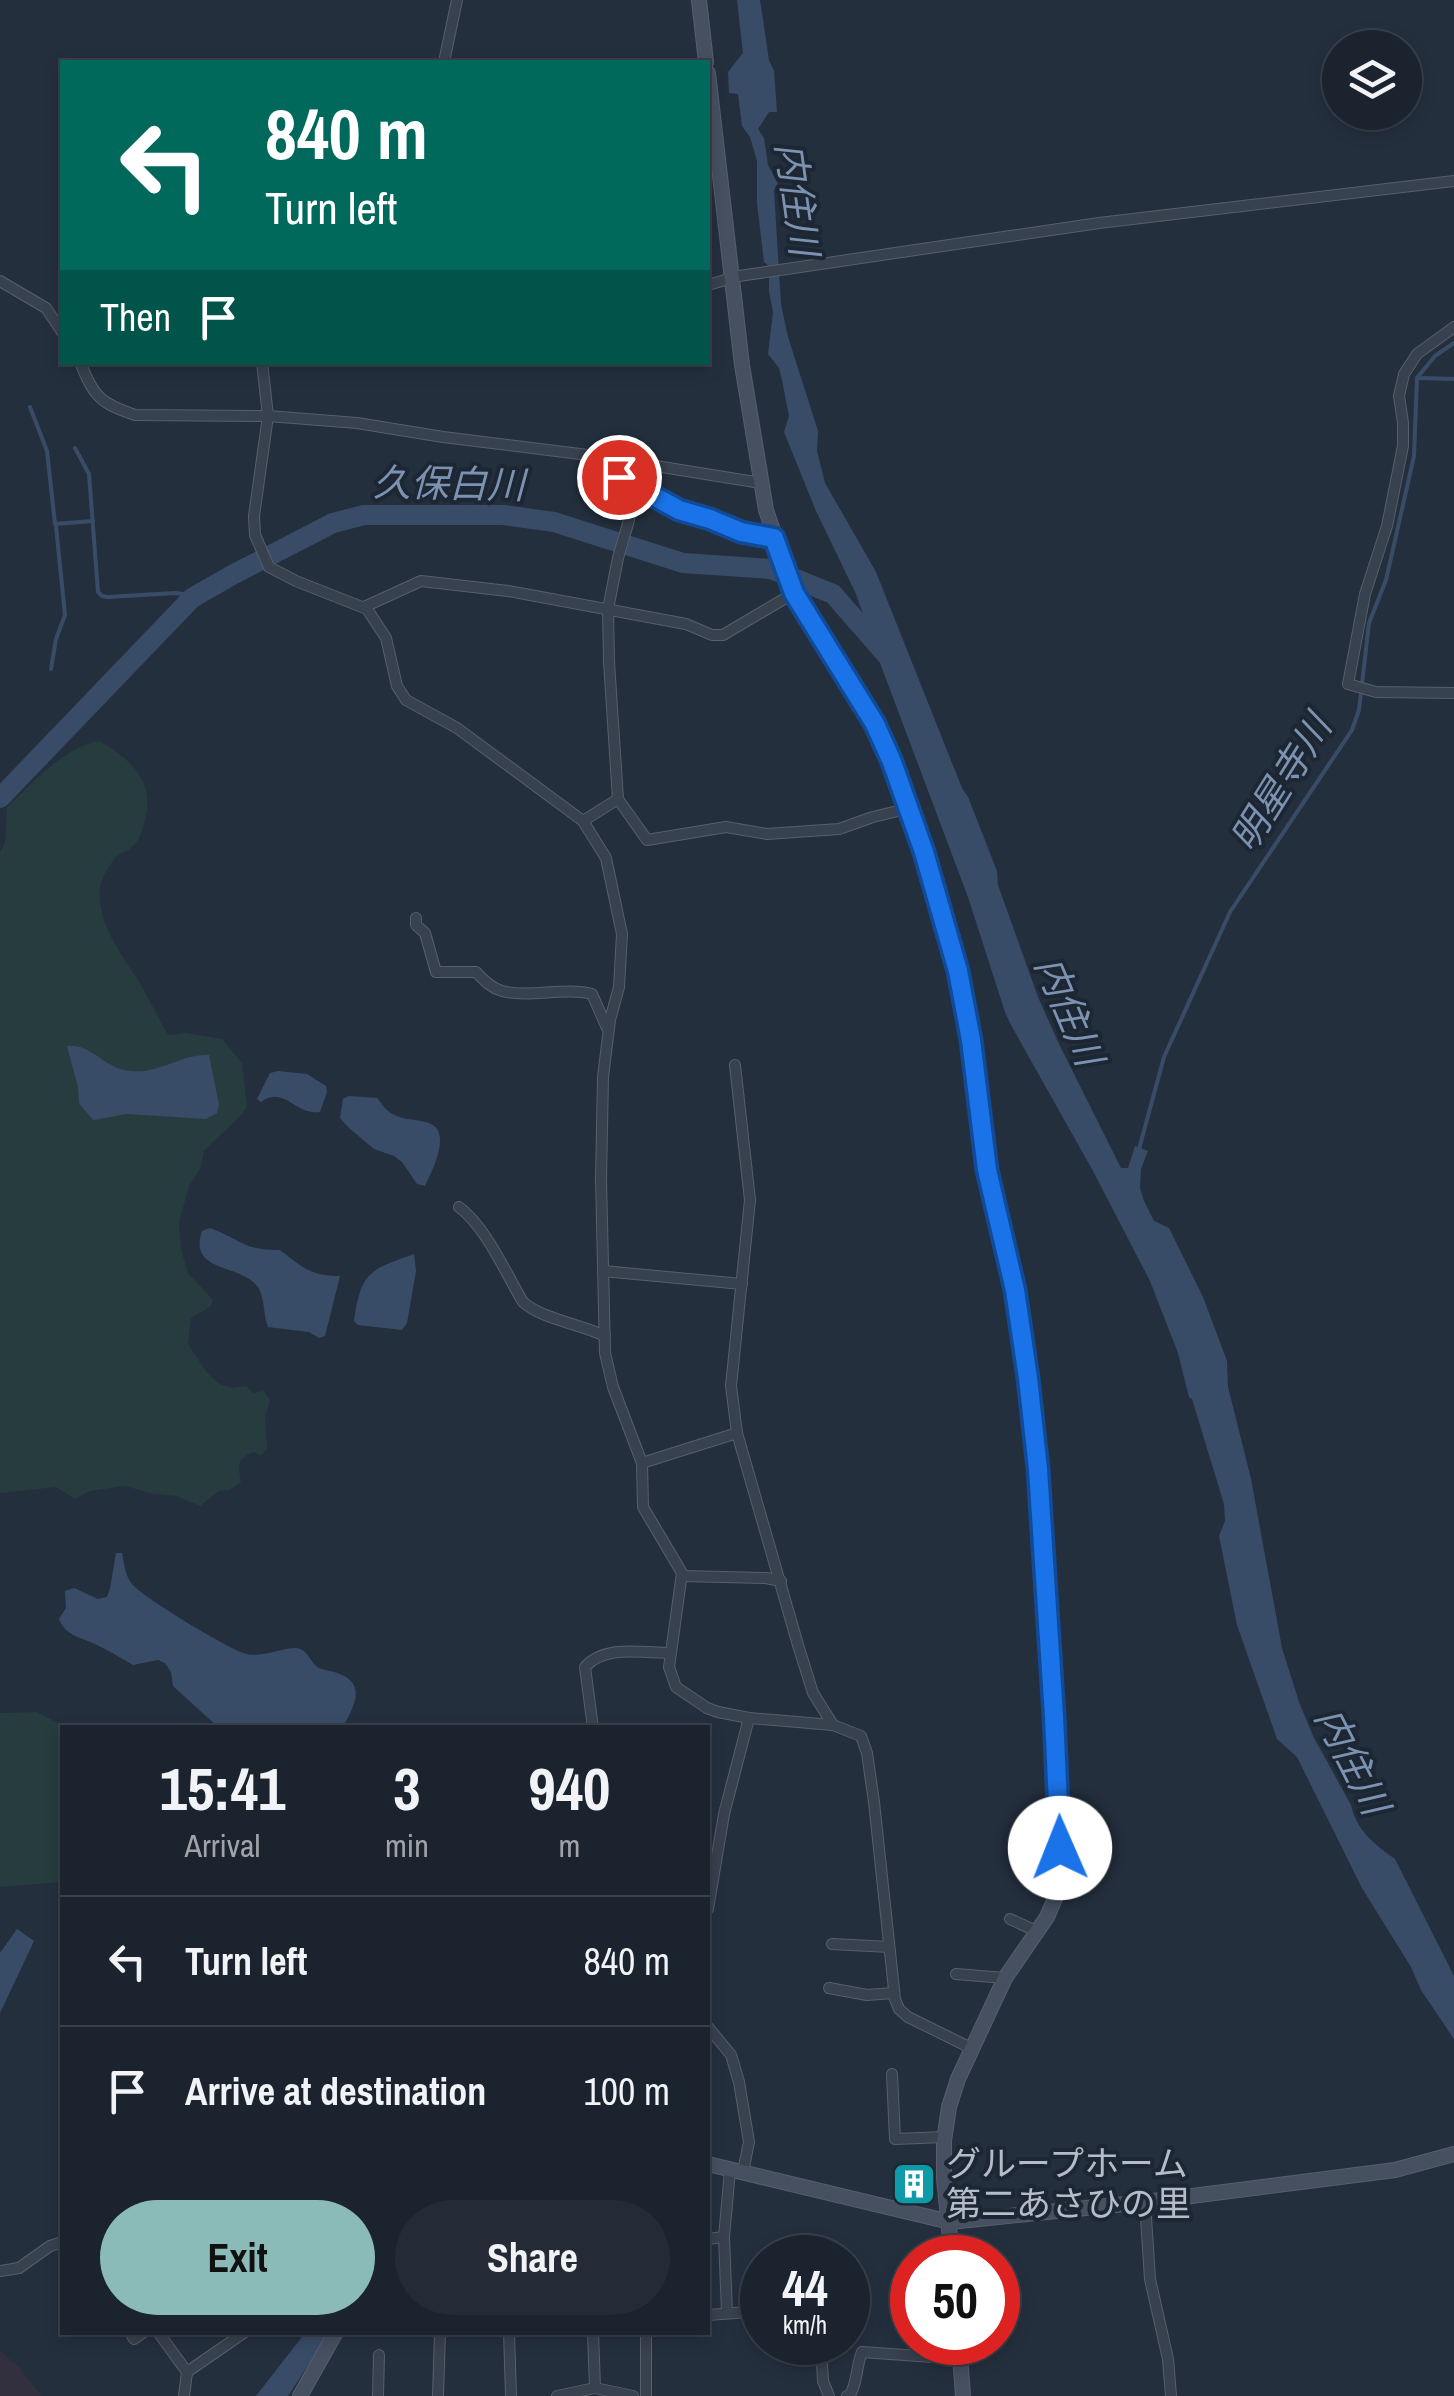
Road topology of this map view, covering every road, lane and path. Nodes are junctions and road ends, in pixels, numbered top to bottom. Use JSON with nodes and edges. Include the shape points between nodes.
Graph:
{"nodes":[{"id":1,"x":457,"y":0,"type":"edge"},
{"id":2,"x":684,"y":0,"type":"edge"},
{"id":3,"x":699,"y":3,"type":"edge"},
{"id":4,"x":444,"y":60,"type":"edge"},
{"id":5,"x":706,"y":60,"type":"edge"},
{"id":6,"x":710,"y":88,"type":"edge"},
{"id":7,"x":1454,"y":181,"type":"edge"},
{"id":8,"x":735,"y":278,"type":"junction"},
{"id":9,"x":0,"y":281,"type":"edge"},
{"id":10,"x":710,"y":284,"type":"edge"},
{"id":11,"x":1454,"y":328,"type":"edge"},
{"id":12,"x":60,"y":329,"type":"edge"},
{"id":13,"x":81,"y":365,"type":"edge"},
{"id":14,"x":262,"y":365,"type":"edge"},
{"id":15,"x":268,"y":416,"type":"junction"},
{"id":16,"x":588,"y":455,"type":"junction"},
{"id":17,"x":632,"y":483,"type":"junction"},
{"id":18,"x":760,"y":483,"type":"junction"},
{"id":19,"x":774,"y":538,"type":"junction"},
{"id":20,"x":794,"y":593,"type":"junction"},
{"id":21,"x":364,"y":606,"type":"junction"},
{"id":22,"x":608,"y":609,"type":"junction"},
{"id":23,"x":1454,"y":693,"type":"edge"},
{"id":24,"x":618,"y":799,"type":"junction"},
{"id":25,"x":910,"y":808,"type":"junction"},
{"id":26,"x":582,"y":820,"type":"junction"},
{"id":27,"x":416,"y":918,"type":"dead end"},
{"id":28,"x":609,"y":1034,"type":"junction"},
{"id":29,"x":735,"y":1065,"type":"dead end"},
{"id":30,"x":459,"y":1207,"type":"dead end"},
{"id":31,"x":604,"y":1271,"type":"junction"},
{"id":32,"x":742,"y":1284,"type":"junction"},
{"id":33,"x":605,"y":1336,"type":"junction"},
{"id":34,"x":737,"y":1433,"type":"junction"},
{"id":35,"x":642,"y":1463,"type":"junction"},
{"id":36,"x":682,"y":1576,"type":"junction"},
{"id":37,"x":780,"y":1582,"type":"junction"},
{"id":38,"x":671,"y":1653,"type":"junction"},
{"id":39,"x":749,"y":1718,"type":"junction"},
{"id":40,"x":593,"y":1725,"type":"edge"},
{"id":41,"x":833,"y":1726,"type":"junction"},
{"id":42,"x":710,"y":1897,"type":"edge"},
{"id":43,"x":1010,"y":1920,"type":"dead end"},
{"id":44,"x":1036,"y":1931,"type":"junction"},
{"id":45,"x":832,"y":1944,"type":"dead end"},
{"id":46,"x":888,"y":1947,"type":"junction"},
{"id":47,"x":956,"y":1974,"type":"dead end"},
{"id":48,"x":1005,"y":1978,"type":"junction"},
{"id":49,"x":828,"y":1988,"type":"dead end"},
{"id":50,"x":893,"y":1993,"type":"junction"},
{"id":51,"x":710,"y":2029,"type":"edge"},
{"id":52,"x":973,"y":2050,"type":"junction"},
{"id":53,"x":892,"y":2074,"type":"dead end"},
{"id":54,"x":944,"y":2137,"type":"junction"},
{"id":55,"x":1454,"y":2154,"type":"edge"},
{"id":56,"x":710,"y":2164,"type":"edge"},
{"id":57,"x":737,"y":2171,"type":"junction"},
{"id":58,"x":1145,"y":2202,"type":"junction"},
{"id":59,"x":950,"y":2222,"type":"junction"},
{"id":60,"x":951,"y":2235,"type":"edge"},
{"id":61,"x":724,"y":2237,"type":"junction"},
{"id":62,"x":710,"y":2239,"type":"edge"},
{"id":63,"x":60,"y":2243,"type":"edge"},
{"id":64,"x":0,"y":2271,"type":"edge"},
{"id":65,"x":740,"y":2312,"type":"edge"},
{"id":66,"x":728,"y":2313,"type":"junction"},
{"id":67,"x":710,"y":2315,"type":"edge"},
{"id":68,"x":160,"y":2335,"type":"edge"},
{"id":69,"x":241,"y":2335,"type":"edge"},
{"id":70,"x":334,"y":2335,"type":"edge"},
{"id":71,"x":440,"y":2335,"type":"edge"},
{"id":72,"x":510,"y":2335,"type":"edge"},
{"id":73,"x":593,"y":2335,"type":"edge"},
{"id":74,"x":646,"y":2335,"type":"edge"},
{"id":75,"x":890,"y":2351,"type":"edge"},
{"id":76,"x":378,"y":2355,"type":"dead end"},
{"id":77,"x":822,"y":2365,"type":"edge"},
{"id":78,"x":961,"y":2365,"type":"edge"},
{"id":79,"x":187,"y":2372,"type":"junction"},
{"id":80,"x":595,"y":2388,"type":"junction"},
{"id":81,"x":184,"y":2396,"type":"edge"},
{"id":82,"x":300,"y":2396,"type":"edge"},
{"id":83,"x":378,"y":2396,"type":"edge"},
{"id":84,"x":438,"y":2396,"type":"edge"},
{"id":85,"x":511,"y":2396,"type":"edge"},
{"id":86,"x":557,"y":2396,"type":"edge"},
{"id":87,"x":633,"y":2396,"type":"edge"},
{"id":88,"x":646,"y":2396,"type":"edge"},
{"id":89,"x":830,"y":2396,"type":"edge"},
{"id":90,"x":847,"y":2396,"type":"edge"},
{"id":91,"x":963,"y":2396,"type":"edge"},
{"id":92,"x":1172,"y":2396,"type":"edge"}],
"edges":[{"from":1,"to":4,"type":"street"},
{"from":2,"to":3,"type":"street"},
{"from":3,"to":5,"type":"main road"},
{"from":6,"to":8,"type":"main road"},
{"from":7,"to":8,"type":"street","via":[[1118,221]]},
{"from":8,"to":10,"type":"street"},
{"from":8,"to":18,"type":"main road"},
{"from":9,"to":12,"type":"street","via":[[46,308]]},
{"from":11,"to":23,"type":"street","via":[[1416,354],[1404,374],[1403,446],[1348,684],[1376,692]]},
{"from":13,"to":15,"type":"street","via":[[100,399],[135,415]]},
{"from":14,"to":15,"type":"street"},
{"from":15,"to":16,"type":"street"},
{"from":15,"to":21,"type":"street","via":[[254,516],[265,558],[296,581]]},
{"from":16,"to":17,"type":"street"},
{"from":16,"to":18,"type":"street"},
{"from":17,"to":19,"type":"street","via":[[679,510]]},
{"from":17,"to":22,"type":"street"},
{"from":18,"to":19,"type":"main road"},
{"from":19,"to":20,"type":"main road"},
{"from":20,"to":22,"type":"street","via":[[723,635]]},
{"from":20,"to":25,"type":"main road","via":[[875,724]]},
{"from":21,"to":22,"type":"street","via":[[421,581]]},
{"from":21,"to":26,"type":"street","via":[[386,638],[406,700],[457,728]]},
{"from":22,"to":24,"type":"street"},
{"from":24,"to":25,"type":"street","via":[[648,840],[726,826],[767,834],[839,829]]},
{"from":24,"to":26,"type":"street"},
{"from":25,"to":44,"type":"main road","via":[[966,1006],[987,1170],[1028,1378],[1060,1848],[1056,1896]]},
{"from":26,"to":28,"type":"street","via":[[606,858],[622,934]]},
{"from":27,"to":28,"type":"street","via":[[436,972],[476,972],[499,990],[592,994]]},
{"from":28,"to":31,"type":"street","via":[[603,1077]]},
{"from":29,"to":32,"type":"street","via":[[750,1200]]},
{"from":30,"to":33,"type":"street","via":[[479,1227],[522,1302]]},
{"from":31,"to":32,"type":"street"},
{"from":31,"to":33,"type":"street"},
{"from":32,"to":34,"type":"street","via":[[731,1386]]},
{"from":33,"to":35,"type":"street","via":[[613,1386]]},
{"from":34,"to":35,"type":"street"},
{"from":34,"to":37,"type":"street"},
{"from":35,"to":36,"type":"street","via":[[643,1507]]},
{"from":36,"to":37,"type":"street"},
{"from":36,"to":38,"type":"street"},
{"from":37,"to":41,"type":"street","via":[[814,1693]]},
{"from":38,"to":39,"type":"street","via":[[676,1686],[707,1708]]},
{"from":38,"to":40,"type":"street","via":[[627,1651],[591,1660],[585,1667]]},
{"from":39,"to":41,"type":"street"},
{"from":39,"to":42,"type":"street"},
{"from":41,"to":46,"type":"street","via":[[861,1736],[867,1753]]},
{"from":43,"to":44,"type":"street"},
{"from":44,"to":48,"type":"main road"},
{"from":45,"to":46,"type":"street"},
{"from":46,"to":50,"type":"street"},
{"from":47,"to":48,"type":"street"},
{"from":48,"to":52,"type":"main road"},
{"from":49,"to":50,"type":"street"},
{"from":50,"to":52,"type":"street","via":[[908,2016]]},
{"from":51,"to":57,"type":"street","via":[[731,2055],[739,2082],[749,2142]]},
{"from":52,"to":54,"type":"main road","via":[[948,2108]]},
{"from":53,"to":54,"type":"street","via":[[895,2139]]},
{"from":54,"to":59,"type":"main road"},
{"from":55,"to":58,"type":"main road","via":[[1395,2170]]},
{"from":56,"to":57,"type":"main road"},
{"from":57,"to":59,"type":"main road"},
{"from":57,"to":61,"type":"street"},
{"from":58,"to":59,"type":"main road"},
{"from":58,"to":92,"type":"street","via":[[1150,2278]]},
{"from":59,"to":60,"type":"main road"},
{"from":61,"to":62,"type":"street"},
{"from":61,"to":66,"type":"street"},
{"from":63,"to":64,"type":"street","via":[[19,2268]]},
{"from":65,"to":66,"type":"street"},
{"from":66,"to":67,"type":"street"},
{"from":68,"to":79,"type":"street"},
{"from":69,"to":79,"type":"street"},
{"from":70,"to":82,"type":"main road"},
{"from":71,"to":84,"type":"street"},
{"from":72,"to":85,"type":"street"},
{"from":73,"to":80,"type":"street"},
{"from":74,"to":88,"type":"street"},
{"from":75,"to":90,"type":"street","via":[[862,2352]]},
{"from":76,"to":83,"type":"street"},
{"from":77,"to":89,"type":"street"},
{"from":78,"to":91,"type":"main road"},
{"from":79,"to":81,"type":"street"},
{"from":80,"to":86,"type":"street"},
{"from":80,"to":87,"type":"street"}]}
